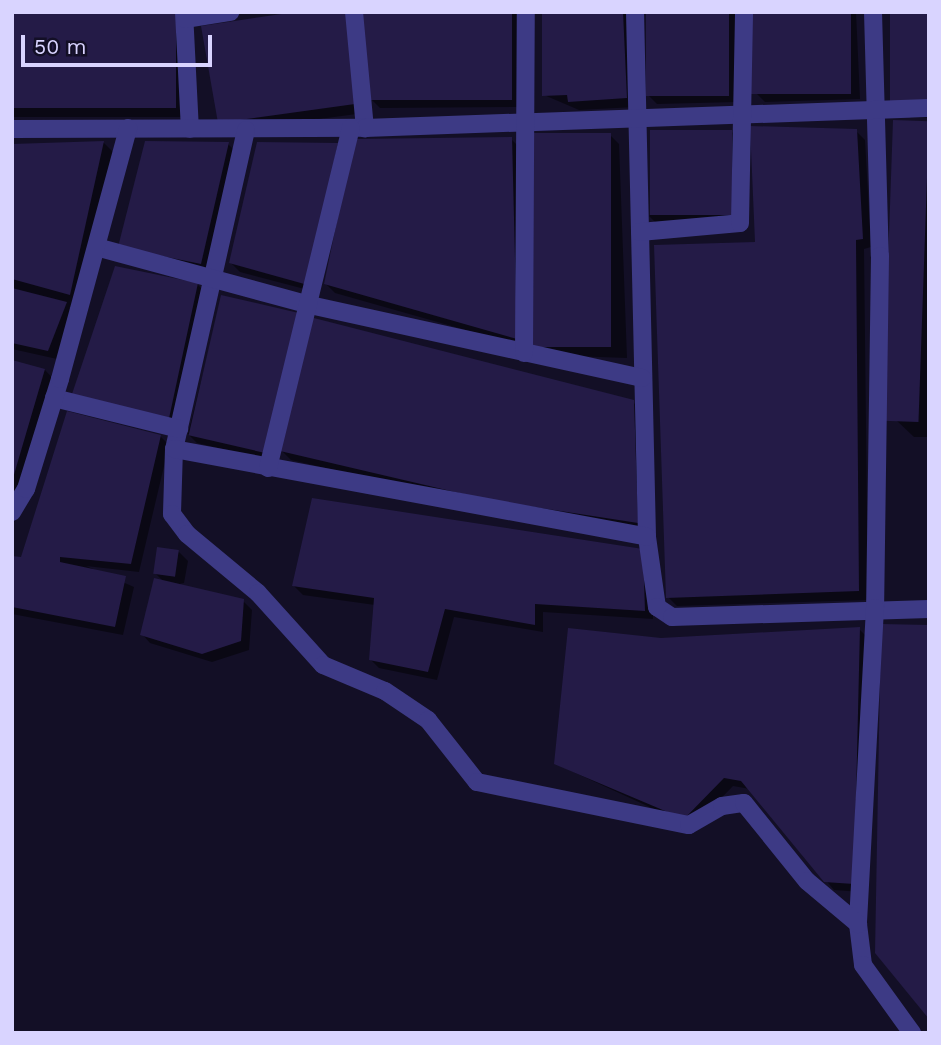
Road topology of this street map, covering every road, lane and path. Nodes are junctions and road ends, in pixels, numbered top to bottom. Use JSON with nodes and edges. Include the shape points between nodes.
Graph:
{"nodes":[{"id":1,"x":230,"y":12,"type":"edge"},
{"id":2,"x":354,"y":12,"type":"edge"},
{"id":3,"x":526,"y":12,"type":"edge"},
{"id":4,"x":635,"y":12,"type":"edge"},
{"id":5,"x":744,"y":12,"type":"edge"},
{"id":6,"x":873,"y":12,"type":"edge"},
{"id":7,"x":184,"y":16,"type":"edge"},
{"id":8,"x":929,"y":108,"type":"edge"},
{"id":9,"x":875,"y":109,"type":"junction"},
{"id":10,"x":745,"y":111,"type":"junction"},
{"id":11,"x":637,"y":116,"type":"junction"},
{"id":12,"x":521,"y":121,"type":"junction"},
{"id":13,"x":128,"y":128,"type":"junction"},
{"id":14,"x":358,"y":128,"type":"junction"},
{"id":15,"x":12,"y":129,"type":"edge"},
{"id":16,"x":190,"y":129,"type":"junction"},
{"id":17,"x":246,"y":130,"type":"junction"},
{"id":18,"x":640,"y":232,"type":"junction"},
{"id":19,"x":100,"y":248,"type":"junction"},
{"id":20,"x":216,"y":278,"type":"junction"},
{"id":21,"x":310,"y":305,"type":"junction"},
{"id":22,"x":524,"y":353,"type":"junction"},
{"id":23,"x":642,"y":378,"type":"junction"},
{"id":24,"x":54,"y":398,"type":"junction"},
{"id":25,"x":178,"y":429,"type":"junction"},
{"id":26,"x":174,"y":449,"type":"junction"},
{"id":27,"x":268,"y":468,"type":"junction"},
{"id":28,"x":12,"y":512,"type":"edge"},
{"id":29,"x":647,"y":537,"type":"junction"},
{"id":30,"x":875,"y":608,"type":"junction"},
{"id":31,"x":929,"y":609,"type":"edge"},
{"id":32,"x":858,"y":924,"type":"junction"},
{"id":33,"x":912,"y":1033,"type":"edge"}],
"edges":[{"from":1,"to":7,"type":"street"},
{"from":2,"to":14,"type":"street"},
{"from":3,"to":12,"type":"street"},
{"from":4,"to":11,"type":"street"},
{"from":5,"to":10,"type":"street"},
{"from":6,"to":9,"type":"street"},
{"from":7,"to":16,"type":"street"},
{"from":8,"to":9,"type":"street"},
{"from":9,"to":10,"type":"street"},
{"from":9,"to":30,"type":"street","via":[[880,256]]},
{"from":10,"to":11,"type":"street"},
{"from":10,"to":18,"type":"street","via":[[740,223]]},
{"from":11,"to":12,"type":"street"},
{"from":11,"to":18,"type":"street"},
{"from":12,"to":14,"type":"street"},
{"from":12,"to":22,"type":"street"},
{"from":13,"to":15,"type":"street"},
{"from":13,"to":16,"type":"street"},
{"from":13,"to":19,"type":"street"},
{"from":14,"to":17,"type":"street"},
{"from":14,"to":21,"type":"street"},
{"from":16,"to":17,"type":"street"},
{"from":17,"to":20,"type":"street"},
{"from":18,"to":23,"type":"street"},
{"from":19,"to":20,"type":"street"},
{"from":19,"to":24,"type":"street"},
{"from":20,"to":21,"type":"street"},
{"from":20,"to":25,"type":"street"},
{"from":21,"to":22,"type":"street"},
{"from":21,"to":27,"type":"street"},
{"from":22,"to":23,"type":"street"},
{"from":23,"to":29,"type":"street"},
{"from":24,"to":25,"type":"street"},
{"from":24,"to":28,"type":"street"},
{"from":25,"to":26,"type":"street"},
{"from":26,"to":27,"type":"street"},
{"from":26,"to":32,"type":"street","via":[[172,514],[187,534],[258,593],[323,665],[385,691],[428,720],[477,782],[680,824],[744,803],[807,881]]},
{"from":27,"to":29,"type":"street"},
{"from":29,"to":30,"type":"street","via":[[655,600],[672,617]]},
{"from":30,"to":31,"type":"street"},
{"from":30,"to":32,"type":"street"},
{"from":32,"to":33,"type":"street","via":[[863,965]]}]}
